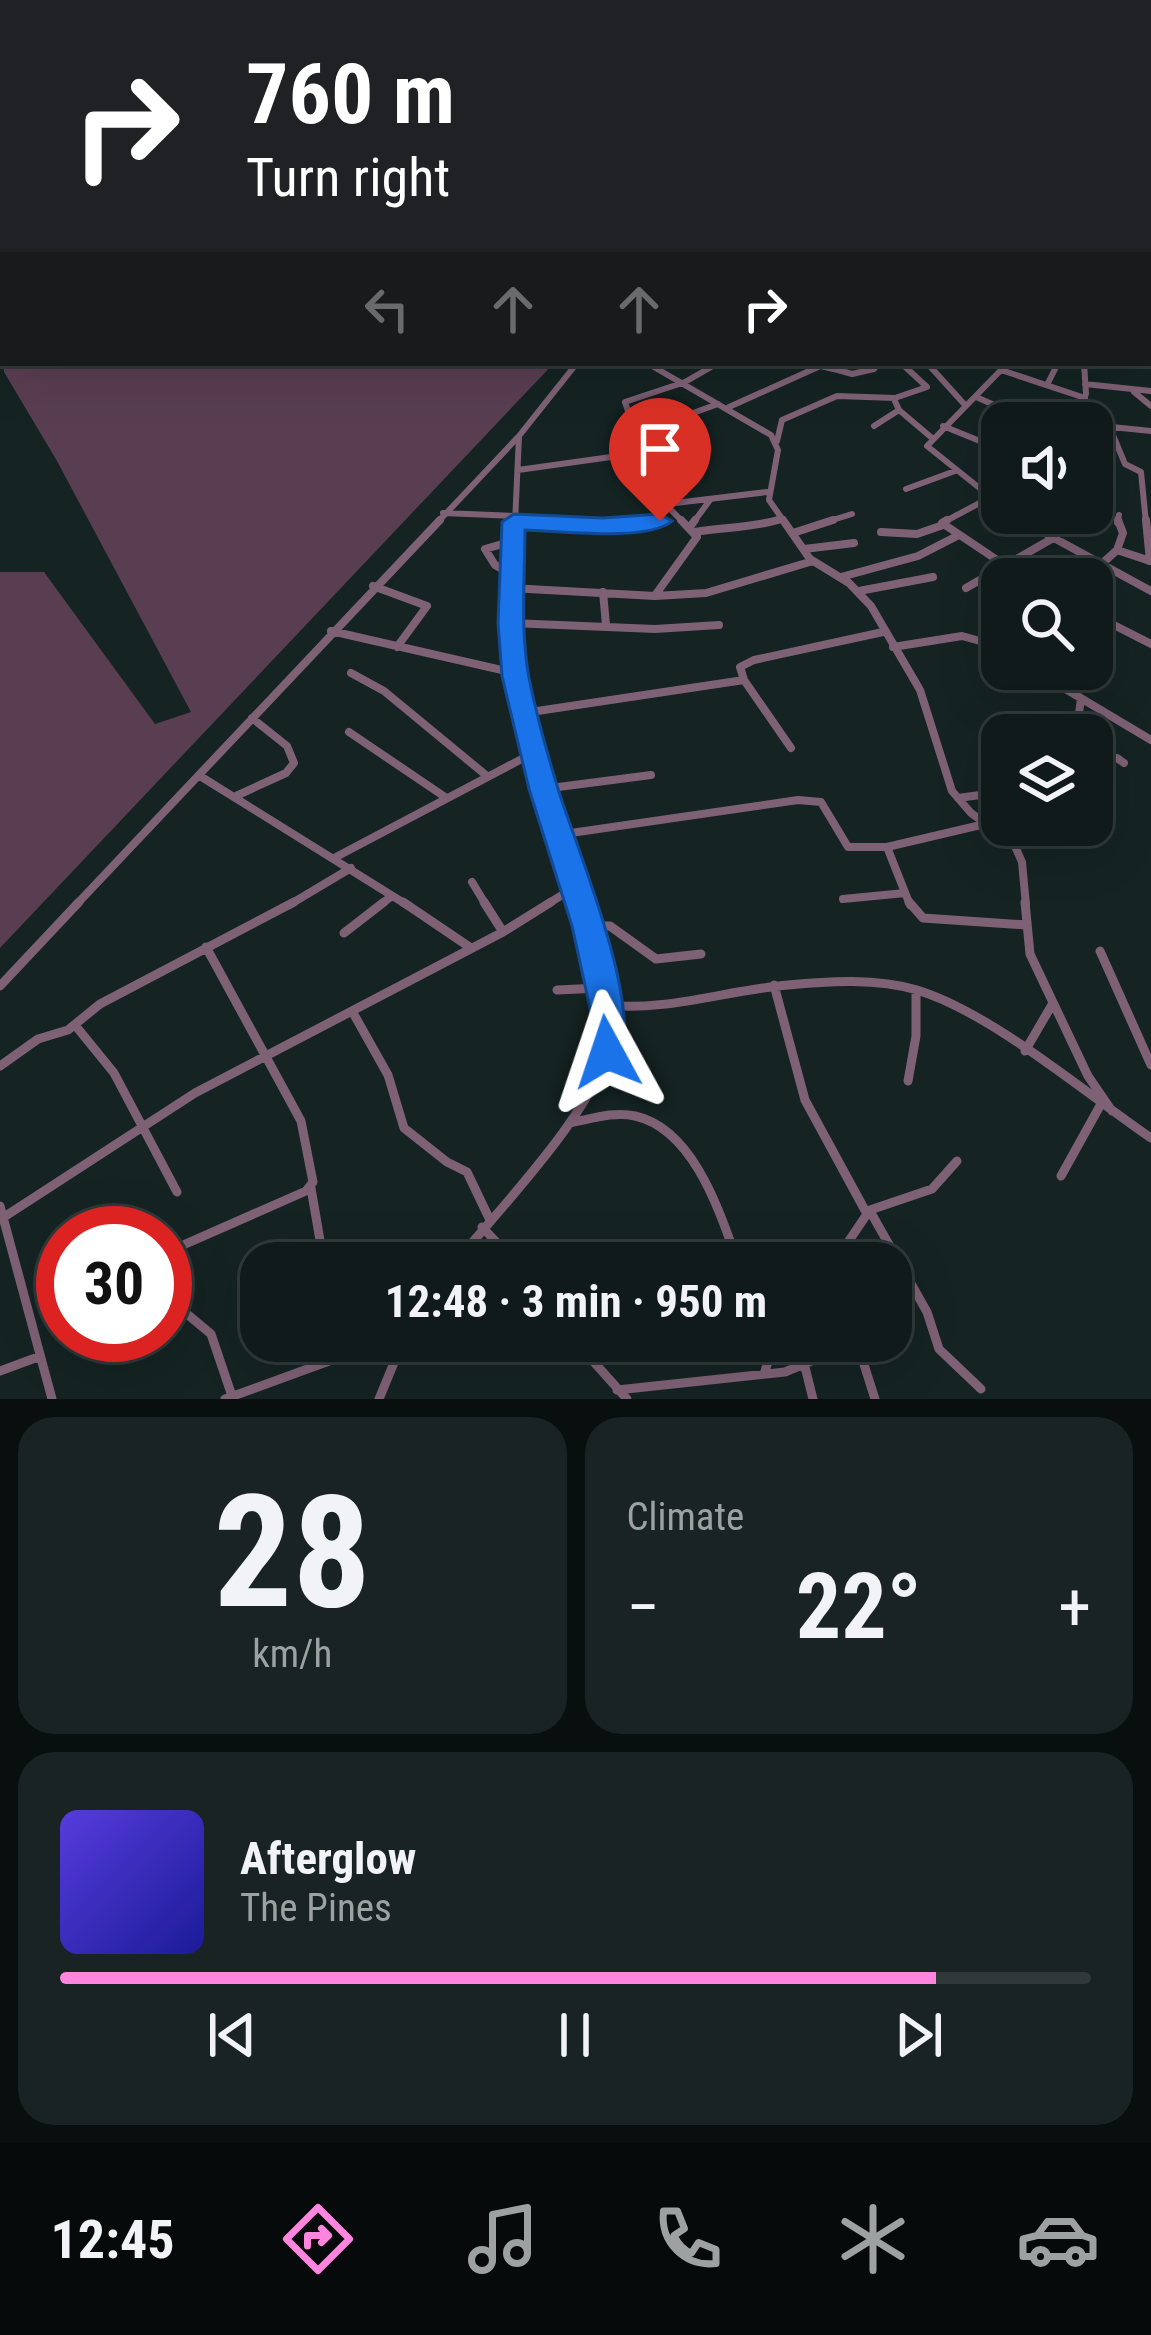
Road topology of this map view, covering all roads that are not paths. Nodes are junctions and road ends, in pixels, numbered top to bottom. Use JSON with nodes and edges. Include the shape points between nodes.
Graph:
{"nodes":[{"id":1,"x":575,"y":366,"type":"edge"},
{"id":2,"x":653,"y":366,"type":"edge"},
{"id":3,"x":713,"y":366,"type":"edge"},
{"id":4,"x":808,"y":366,"type":"edge"},
{"id":5,"x":836,"y":366,"type":"edge"},
{"id":6,"x":876,"y":366,"type":"edge"},
{"id":7,"x":904,"y":366,"type":"edge"},
{"id":8,"x":930,"y":366,"type":"edge"},
{"id":9,"x":1000,"y":366,"type":"edge"},
{"id":10,"x":1057,"y":366,"type":"edge"},
{"id":11,"x":1084,"y":366,"type":"edge"},
{"id":12,"x":685,"y":382,"type":"junction"},
{"id":13,"x":1085,"y":384,"type":"junction"},
{"id":14,"x":1047,"y":386,"type":"junction"},
{"id":15,"x":1131,"y":390,"type":"junction"},
{"id":16,"x":1151,"y":391,"type":"edge"},
{"id":17,"x":976,"y":397,"type":"junction"},
{"id":18,"x":896,"y":398,"type":"junction"},
{"id":19,"x":1085,"y":398,"type":"junction"},
{"id":20,"x":988,"y":402,"type":"edge"},
{"id":21,"x":1083,"y":402,"type":"edge"},
{"id":22,"x":965,"y":405,"type":"junction"},
{"id":23,"x":723,"y":406,"type":"junction"},
{"id":24,"x":1151,"y":406,"type":"edge"},
{"id":25,"x":898,"y":410,"type":"junction"},
{"id":26,"x":874,"y":426,"type":"dead end"},
{"id":27,"x":943,"y":426,"type":"junction"},
{"id":28,"x":1113,"y":428,"type":"edge"},
{"id":29,"x":1151,"y":430,"type":"edge"},
{"id":30,"x":635,"y":432,"type":"junction"},
{"id":31,"x":1113,"y":435,"type":"edge"},
{"id":32,"x":519,"y":436,"type":"junction"},
{"id":33,"x":932,"y":438,"type":"junction"},
{"id":34,"x":777,"y":441,"type":"junction"},
{"id":35,"x":981,"y":442,"type":"edge"},
{"id":36,"x":611,"y":457,"type":"dead end"},
{"id":37,"x":518,"y":470,"type":"junction"},
{"id":38,"x":956,"y":471,"type":"junction"},
{"id":39,"x":1146,"y":487,"type":"edge"},
{"id":40,"x":906,"y":489,"type":"dead end"},
{"id":41,"x":981,"y":490,"type":"edge"},
{"id":42,"x":766,"y":492,"type":"junction"},
{"id":43,"x":711,"y":498,"type":"junction"},
{"id":44,"x":981,"y":503,"type":"edge"},
{"id":45,"x":663,"y":505,"type":"junction"},
{"id":46,"x":443,"y":513,"type":"junction"},
{"id":47,"x":852,"y":514,"type":"dead end"},
{"id":48,"x":1119,"y":515,"type":"dead end"},
{"id":49,"x":514,"y":519,"type":"junction"},
{"id":50,"x":783,"y":519,"type":"junction"},
{"id":51,"x":943,"y":525,"type":"junction"},
{"id":52,"x":692,"y":530,"type":"junction"},
{"id":53,"x":881,"y":532,"type":"dead end"},
{"id":54,"x":794,"y":533,"type":"junction"},
{"id":55,"x":1042,"y":534,"type":"edge"},
{"id":56,"x":1055,"y":534,"type":"edge"},
{"id":57,"x":959,"y":536,"type":"junction"},
{"id":58,"x":1049,"y":539,"type":"junction"},
{"id":59,"x":513,"y":541,"type":"junction"},
{"id":60,"x":854,"y":543,"type":"dead end"},
{"id":61,"x":802,"y":550,"type":"junction"},
{"id":62,"x":1118,"y":550,"type":"junction"},
{"id":63,"x":989,"y":558,"type":"edge"},
{"id":64,"x":1019,"y":558,"type":"edge"},
{"id":65,"x":1085,"y":558,"type":"edge"},
{"id":66,"x":1107,"y":558,"type":"edge"},
{"id":67,"x":813,"y":561,"type":"junction"},
{"id":68,"x":1150,"y":561,"type":"edge"},
{"id":69,"x":1113,"y":572,"type":"edge"},
{"id":70,"x":511,"y":574,"type":"junction"},
{"id":71,"x":933,"y":577,"type":"dead end"},
{"id":72,"x":839,"y":578,"type":"junction"},
{"id":73,"x":981,"y":580,"type":"edge"},
{"id":74,"x":373,"y":586,"type":"junction"},
{"id":75,"x":511,"y":588,"type":"junction"},
{"id":76,"x":965,"y":588,"type":"dead end"},
{"id":77,"x":859,"y":591,"type":"junction"},
{"id":78,"x":1151,"y":591,"type":"edge"},
{"id":79,"x":603,"y":592,"type":"junction"},
{"id":80,"x":655,"y":596,"type":"junction"},
{"id":81,"x":511,"y":623,"type":"junction"},
{"id":82,"x":606,"y":625,"type":"junction"},
{"id":83,"x":718,"y":625,"type":"dead end"},
{"id":84,"x":1113,"y":625,"type":"edge"},
{"id":85,"x":332,"y":631,"type":"junction"},
{"id":86,"x":883,"y":632,"type":"junction"},
{"id":87,"x":981,"y":637,"type":"edge"},
{"id":88,"x":1151,"y":644,"type":"edge"},
{"id":89,"x":397,"y":647,"type":"junction"},
{"id":90,"x":893,"y":647,"type":"junction"},
{"id":91,"x":351,"y":673,"type":"dead end"},
{"id":92,"x":515,"y":673,"type":"junction"},
{"id":93,"x":744,"y":680,"type":"junction"},
{"id":94,"x":1066,"y":690,"type":"edge"},
{"id":95,"x":1081,"y":699,"type":"junction"},
{"id":96,"x":524,"y":713,"type":"junction"},
{"id":97,"x":1079,"y":714,"type":"edge"},
{"id":98,"x":252,"y":718,"type":"junction"},
{"id":99,"x":349,"y":732,"type":"dead end"},
{"id":100,"x":1151,"y":740,"type":"edge"},
{"id":101,"x":791,"y":748,"type":"dead end"},
{"id":102,"x":533,"y":753,"type":"junction"},
{"id":103,"x":1113,"y":760,"type":"edge"},
{"id":104,"x":1124,"y":763,"type":"dead end"},
{"id":105,"x":651,"y":775,"type":"dead end"},
{"id":106,"x":200,"y":776,"type":"junction"},
{"id":107,"x":487,"y":776,"type":"junction"},
{"id":108,"x":543,"y":789,"type":"junction"},
{"id":109,"x":981,"y":795,"type":"edge"},
{"id":110,"x":236,"y":796,"type":"junction"},
{"id":111,"x":446,"y":797,"type":"junction"},
{"id":112,"x":958,"y":798,"type":"junction"},
{"id":113,"x":981,"y":820,"type":"edge"},
{"id":114,"x":981,"y":825,"type":"edge"},
{"id":115,"x":557,"y":835,"type":"junction"},
{"id":116,"x":1012,"y":846,"type":"edge"},
{"id":117,"x":887,"y":847,"type":"junction"},
{"id":118,"x":336,"y":857,"type":"junction"},
{"id":119,"x":351,"y":868,"type":"junction"},
{"id":120,"x":472,"y":882,"type":"dead end"},
{"id":121,"x":575,"y":887,"type":"junction"},
{"id":122,"x":904,"y":893,"type":"junction"},
{"id":123,"x":392,"y":896,"type":"junction"},
{"id":124,"x":843,"y":899,"type":"dead end"},
{"id":125,"x":1027,"y":925,"type":"junction"},
{"id":126,"x":588,"y":926,"type":"junction"},
{"id":127,"x":503,"y":932,"type":"junction"},
{"id":128,"x":344,"y":933,"type":"dead end"},
{"id":129,"x":206,"y":947,"type":"junction"},
{"id":130,"x":471,"y":948,"type":"junction"},
{"id":131,"x":1100,"y":951,"type":"dead end"},
{"id":132,"x":701,"y":954,"type":"dead end"},
{"id":133,"x":0,"y":986,"type":"edge"},
{"id":134,"x":774,"y":986,"type":"junction"},
{"id":135,"x":600,"y":988,"type":"junction"},
{"id":136,"x":557,"y":990,"type":"dead end"},
{"id":137,"x":916,"y":990,"type":"junction"},
{"id":138,"x":1053,"y":1003,"type":"junction"},
{"id":139,"x":605,"y":1005,"type":"junction"},
{"id":140,"x":352,"y":1011,"type":"junction"},
{"id":141,"x":75,"y":1024,"type":"junction"},
{"id":142,"x":1025,"y":1051,"type":"junction"},
{"id":143,"x":263,"y":1058,"type":"junction"},
{"id":144,"x":1151,"y":1065,"type":"edge"},
{"id":145,"x":0,"y":1066,"type":"edge"},
{"id":146,"x":908,"y":1081,"type":"dead end"},
{"id":147,"x":1107,"y":1108,"type":"junction"},
{"id":148,"x":569,"y":1124,"type":"junction"},
{"id":149,"x":140,"y":1125,"type":"junction"},
{"id":150,"x":1149,"y":1133,"type":"edge"},
{"id":151,"x":957,"y":1161,"type":"dead end"},
{"id":152,"x":1061,"y":1176,"type":"dead end"},
{"id":153,"x":311,"y":1187,"type":"junction"},
{"id":154,"x":177,"y":1192,"type":"dead end"},
{"id":155,"x":868,"y":1210,"type":"junction"},
{"id":156,"x":2,"y":1211,"type":"edge"},
{"id":157,"x":486,"y":1223,"type":"junction"},
{"id":158,"x":860,"y":1233,"type":"junction"},
{"id":159,"x":880,"y":1235,"type":"junction"},
{"id":160,"x":192,"y":1241,"type":"edge"},
{"id":161,"x":320,"y":1242,"type":"edge"},
{"id":162,"x":471,"y":1242,"type":"edge"},
{"id":163,"x":500,"y":1242,"type":"edge"},
{"id":164,"x":728,"y":1242,"type":"edge"},
{"id":165,"x":844,"y":1242,"type":"edge"},
{"id":166,"x":192,"y":1313,"type":"edge"},
{"id":167,"x":36,"y":1350,"type":"edge"},
{"id":168,"x":36,"y":1359,"type":"edge"},
{"id":169,"x":39,"y":1362,"type":"edge"},
{"id":170,"x":319,"y":1362,"type":"edge"},
{"id":171,"x":395,"y":1362,"type":"edge"},
{"id":172,"x":593,"y":1362,"type":"edge"},
{"id":173,"x":767,"y":1362,"type":"edge"},
{"id":174,"x":811,"y":1362,"type":"edge"},
{"id":175,"x":861,"y":1362,"type":"edge"},
{"id":176,"x":805,"y":1367,"type":"junction"},
{"id":177,"x":0,"y":1371,"type":"edge"},
{"id":178,"x":764,"y":1375,"type":"junction"},
{"id":179,"x":981,"y":1389,"type":"dead end"},
{"id":180,"x":622,"y":1395,"type":"edge"},
{"id":181,"x":228,"y":1397,"type":"edge"},
{"id":182,"x":52,"y":1399,"type":"edge"},
{"id":183,"x":380,"y":1399,"type":"edge"},
{"id":184,"x":813,"y":1399,"type":"edge"},
{"id":185,"x":874,"y":1399,"type":"edge"}],
"edges":[{"from":1,"to":32,"type":"street"},
{"from":2,"to":12,"type":"street"},
{"from":3,"to":12,"type":"street"},
{"from":4,"to":23,"type":"street"},
{"from":5,"to":6,"type":"street","via":[[855,374]]},
{"from":7,"to":18,"type":"street","via":[[927,387]]},
{"from":8,"to":22,"type":"street"},
{"from":9,"to":14,"type":"street"},
{"from":9,"to":17,"type":"street"},
{"from":10,"to":14,"type":"street"},
{"from":11,"to":13,"type":"street"},
{"from":12,"to":23,"type":"street"},
{"from":12,"to":30,"type":"street","via":[[625,402]]},
{"from":13,"to":15,"type":"street"},
{"from":13,"to":19,"type":"street"},
{"from":14,"to":19,"type":"street"},
{"from":15,"to":16,"type":"street"},
{"from":15,"to":24,"type":"street"},
{"from":17,"to":20,"type":"street"},
{"from":17,"to":22,"type":"street"},
{"from":18,"to":25,"type":"street"},
{"from":18,"to":34,"type":"street","via":[[832,398],[782,420]]},
{"from":19,"to":21,"type":"street"},
{"from":22,"to":27,"type":"street"},
{"from":23,"to":30,"type":"street"},
{"from":23,"to":34,"type":"street","via":[[765,425]]},
{"from":25,"to":26,"type":"street"},
{"from":25,"to":33,"type":"street"},
{"from":27,"to":33,"type":"street"},
{"from":27,"to":35,"type":"street"},
{"from":28,"to":29,"type":"street"},
{"from":30,"to":45,"type":"street"},
{"from":31,"to":39,"type":"street"},
{"from":32,"to":37,"type":"street"},
{"from":32,"to":46,"type":"street"},
{"from":33,"to":38,"type":"street","via":[[927,448]]},
{"from":34,"to":42,"type":"street"},
{"from":36,"to":37,"type":"street"},
{"from":37,"to":49,"type":"street"},
{"from":38,"to":40,"type":"street"},
{"from":38,"to":41,"type":"street"},
{"from":39,"to":68,"type":"street"},
{"from":42,"to":43,"type":"street"},
{"from":42,"to":50,"type":"street"},
{"from":43,"to":45,"type":"street"},
{"from":43,"to":52,"type":"street"},
{"from":44,"to":51,"type":"street"},
{"from":45,"to":49,"type":"street","via":[[660,521]]},
{"from":45,"to":52,"type":"street"},
{"from":46,"to":49,"type":"street"},
{"from":46,"to":74,"type":"street"},
{"from":47,"to":54,"type":"street"},
{"from":48,"to":62,"type":"street"},
{"from":49,"to":59,"type":"street"},
{"from":50,"to":52,"type":"street"},
{"from":50,"to":54,"type":"street"},
{"from":51,"to":53,"type":"street"},
{"from":51,"to":57,"type":"street"},
{"from":52,"to":80,"type":"street","via":[[696,541]]},
{"from":54,"to":61,"type":"street"},
{"from":55,"to":58,"type":"street"},
{"from":56,"to":58,"type":"street"},
{"from":57,"to":63,"type":"street"},
{"from":57,"to":72,"type":"street"},
{"from":58,"to":64,"type":"street"},
{"from":58,"to":65,"type":"street"},
{"from":59,"to":70,"type":"street"},
{"from":59,"to":70,"type":"street","via":[[485,549]]},
{"from":60,"to":61,"type":"street"},
{"from":61,"to":67,"type":"street"},
{"from":62,"to":66,"type":"street"},
{"from":62,"to":68,"type":"street"},
{"from":67,"to":72,"type":"street"},
{"from":67,"to":80,"type":"street","via":[[706,593]]},
{"from":69,"to":78,"type":"street"},
{"from":70,"to":75,"type":"street"},
{"from":71,"to":77,"type":"street"},
{"from":72,"to":77,"type":"street"},
{"from":73,"to":76,"type":"street"},
{"from":74,"to":85,"type":"street"},
{"from":74,"to":89,"type":"street","via":[[428,606]]},
{"from":75,"to":79,"type":"street"},
{"from":75,"to":81,"type":"street"},
{"from":77,"to":86,"type":"street"},
{"from":79,"to":80,"type":"street"},
{"from":79,"to":82,"type":"street"},
{"from":81,"to":82,"type":"street"},
{"from":81,"to":92,"type":"street"},
{"from":82,"to":83,"type":"street"},
{"from":84,"to":88,"type":"street"},
{"from":85,"to":89,"type":"street"},
{"from":85,"to":98,"type":"street"},
{"from":86,"to":90,"type":"street"},
{"from":86,"to":93,"type":"street","via":[[754,660],[740,667]]},
{"from":87,"to":90,"type":"street"},
{"from":89,"to":92,"type":"street"},
{"from":90,"to":112,"type":"street","via":[[920,689],[939,763]]},
{"from":91,"to":107,"type":"street"},
{"from":92,"to":96,"type":"street"},
{"from":93,"to":96,"type":"street"},
{"from":93,"to":101,"type":"street"},
{"from":94,"to":95,"type":"street"},
{"from":95,"to":97,"type":"street"},
{"from":95,"to":100,"type":"street"},
{"from":96,"to":102,"type":"street"},
{"from":98,"to":106,"type":"street"},
{"from":98,"to":110,"type":"street","via":[[287,746],[294,763]]},
{"from":99,"to":111,"type":"street"},
{"from":102,"to":107,"type":"street"},
{"from":102,"to":108,"type":"street"},
{"from":103,"to":104,"type":"street"},
{"from":105,"to":108,"type":"street"},
{"from":106,"to":110,"type":"street"},
{"from":106,"to":133,"type":"street"},
{"from":107,"to":111,"type":"street"},
{"from":108,"to":115,"type":"street"},
{"from":109,"to":112,"type":"street"},
{"from":110,"to":118,"type":"street"},
{"from":111,"to":118,"type":"street"},
{"from":112,"to":113,"type":"street"},
{"from":114,"to":117,"type":"street"},
{"from":115,"to":117,"type":"street","via":[[817,800],[848,847]]},
{"from":115,"to":121,"type":"street"},
{"from":116,"to":125,"type":"street","via":[[1022,862]]},
{"from":117,"to":122,"type":"street"},
{"from":118,"to":119,"type":"street"},
{"from":119,"to":123,"type":"street"},
{"from":119,"to":129,"type":"street"},
{"from":120,"to":127,"type":"street"},
{"from":121,"to":126,"type":"street"},
{"from":121,"to":127,"type":"street"},
{"from":122,"to":124,"type":"street"},
{"from":122,"to":125,"type":"street","via":[[923,918]]},
{"from":123,"to":128,"type":"street"},
{"from":123,"to":130,"type":"street"},
{"from":125,"to":138,"type":"street","via":[[1030,954]]},
{"from":126,"to":132,"type":"street","via":[[610,926],[656,959]]},
{"from":126,"to":135,"type":"street"},
{"from":127,"to":130,"type":"street"},
{"from":129,"to":141,"type":"street"},
{"from":129,"to":143,"type":"street"},
{"from":130,"to":140,"type":"street"},
{"from":131,"to":144,"type":"street"},
{"from":134,"to":137,"type":"street","via":[[852,982]]},
{"from":134,"to":139,"type":"street"},
{"from":134,"to":155,"type":"street","via":[[805,1100]]},
{"from":135,"to":136,"type":"street"},
{"from":135,"to":139,"type":"street"},
{"from":137,"to":142,"type":"street"},
{"from":137,"to":146,"type":"street"},
{"from":138,"to":142,"type":"street"},
{"from":138,"to":147,"type":"street"},
{"from":139,"to":148,"type":"street","via":[[607,1052]]},
{"from":140,"to":143,"type":"street"},
{"from":140,"to":157,"type":"street","via":[[388,1075],[404,1128],[424,1138],[438,1160],[467,1172]]},
{"from":141,"to":145,"type":"street"},
{"from":141,"to":149,"type":"street","via":[[114,1073]]},
{"from":142,"to":147,"type":"street"},
{"from":143,"to":149,"type":"street"},
{"from":143,"to":153,"type":"street","via":[[306,1133]]},
{"from":147,"to":150,"type":"street"},
{"from":147,"to":152,"type":"street"},
{"from":148,"to":157,"type":"street"},
{"from":148,"to":164,"type":"street","via":[[638,1116],[670,1132]]},
{"from":149,"to":154,"type":"street"},
{"from":149,"to":156,"type":"street"},
{"from":151,"to":155,"type":"street","via":[[932,1189]]},
{"from":153,"to":160,"type":"street"},
{"from":153,"to":161,"type":"street"},
{"from":155,"to":158,"type":"street"},
{"from":155,"to":159,"type":"street"},
{"from":156,"to":167,"type":"street"},
{"from":157,"to":162,"type":"street"},
{"from":157,"to":163,"type":"street"},
{"from":158,"to":159,"type":"street"},
{"from":158,"to":165,"type":"street"},
{"from":159,"to":179,"type":"street","via":[[927,1312],[939,1349]]},
{"from":166,"to":181,"type":"street","via":[[209,1327]]},
{"from":168,"to":177,"type":"street"},
{"from":169,"to":182,"type":"street"},
{"from":170,"to":181,"type":"street"},
{"from":171,"to":183,"type":"street"},
{"from":172,"to":180,"type":"street"},
{"from":173,"to":178,"type":"street"},
{"from":174,"to":176,"type":"street"},
{"from":175,"to":185,"type":"street"},
{"from":176,"to":178,"type":"street"},
{"from":176,"to":184,"type":"street"},
{"from":178,"to":180,"type":"street"}]}
